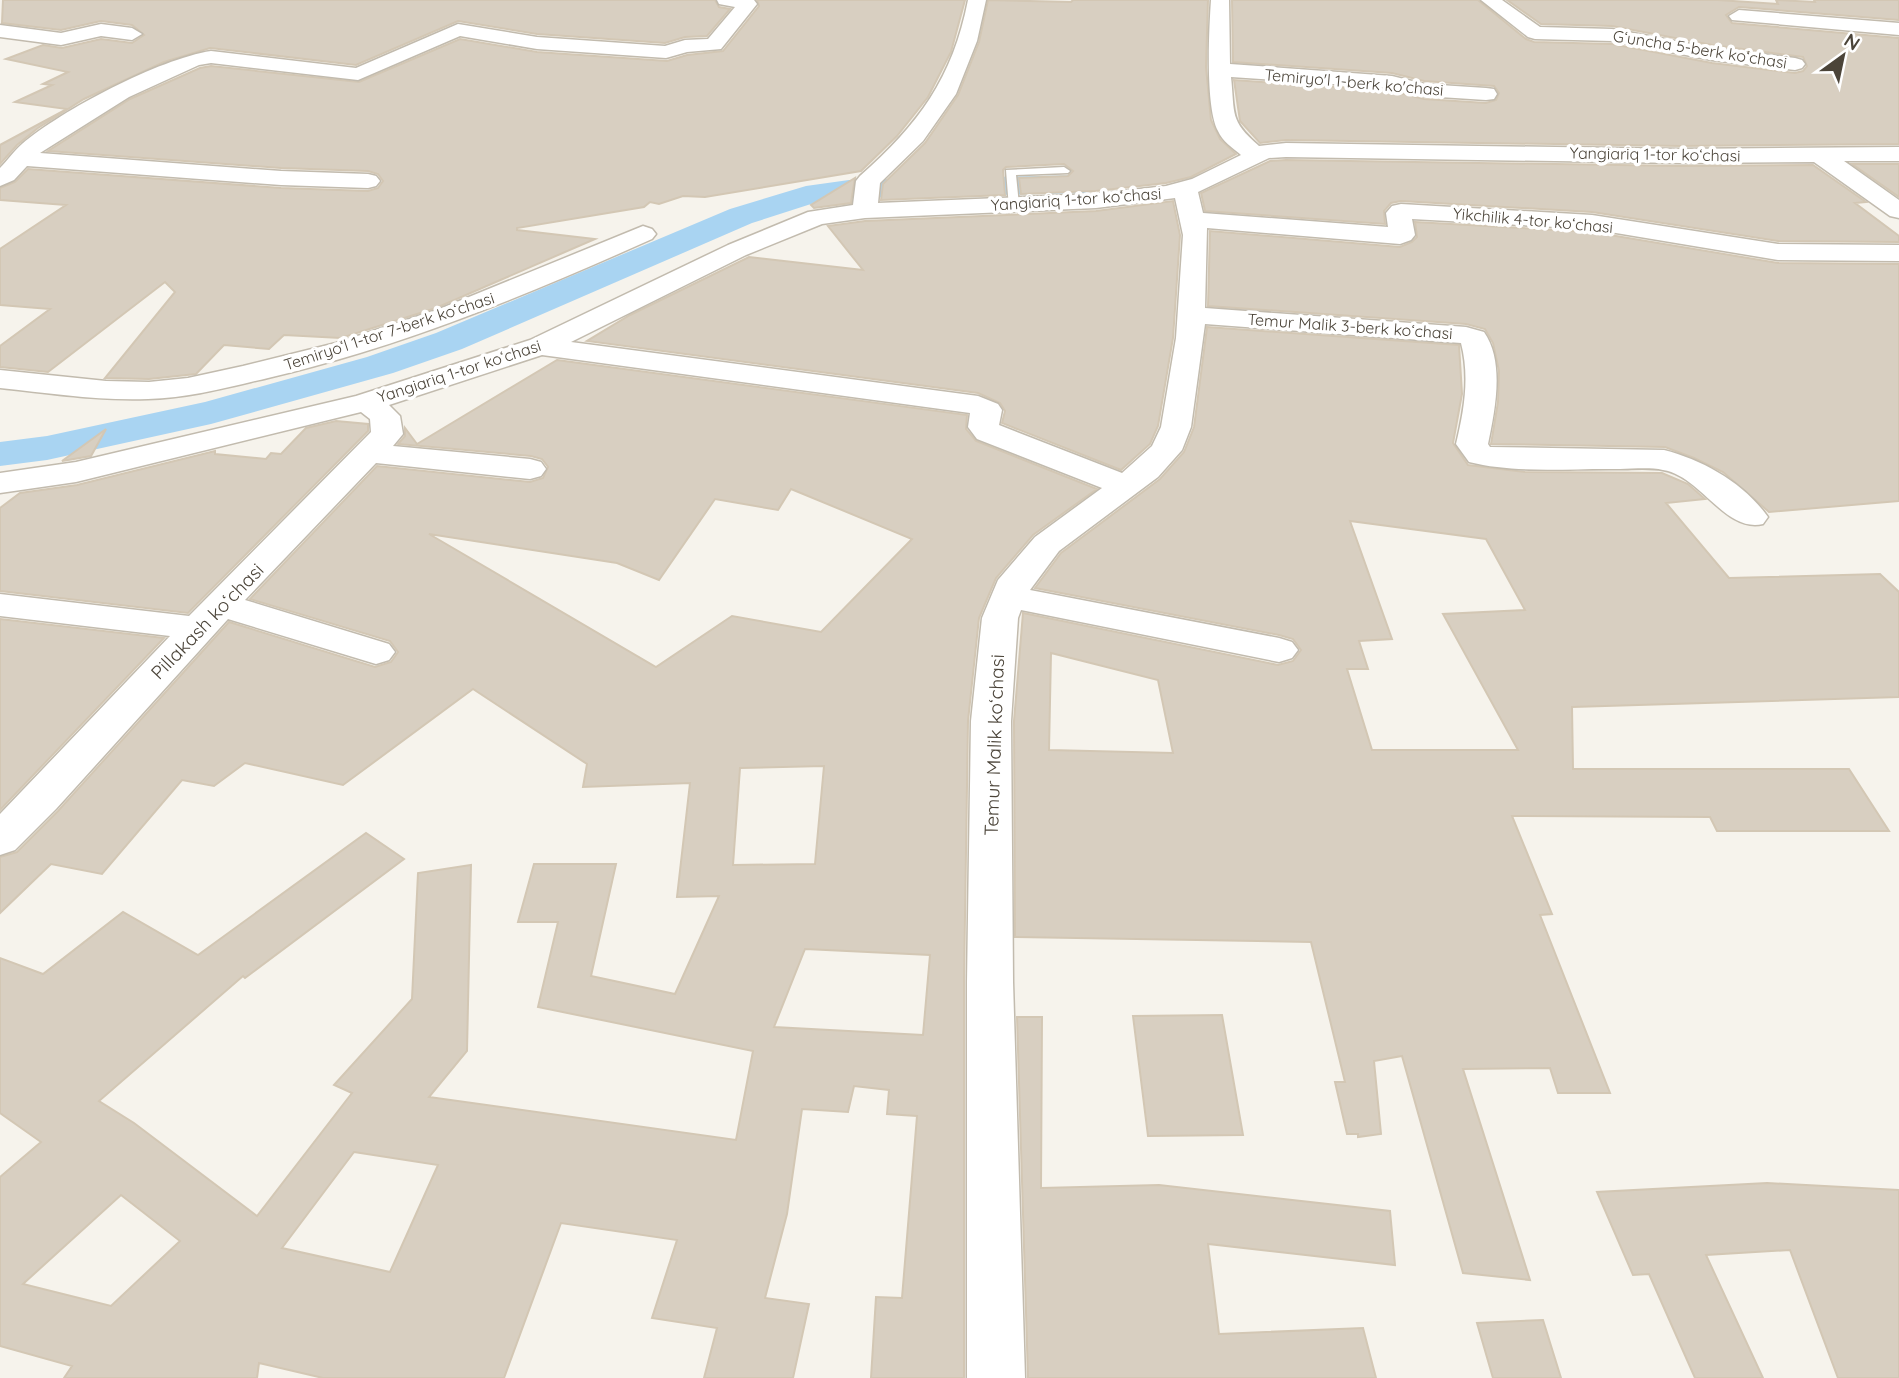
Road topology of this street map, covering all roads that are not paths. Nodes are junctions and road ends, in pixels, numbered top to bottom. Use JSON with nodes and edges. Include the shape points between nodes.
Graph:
{"nodes":[{"id":1,"x":726,"y":0,"type":"edge"},
{"id":2,"x":977,"y":0,"type":"edge"},
{"id":3,"x":1220,"y":0,"type":"edge"},
{"id":4,"x":1490,"y":0,"type":"edge"},
{"id":5,"x":1738,"y":16,"type":"dead end"},
{"id":6,"x":1899,"y":29,"type":"edge"},
{"id":7,"x":0,"y":31,"type":"edge"},
{"id":8,"x":132,"y":34,"type":"dead end"},
{"id":9,"x":1795,"y":64,"type":"dead end"},
{"id":10,"x":1222,"y":70,"type":"junction"},
{"id":11,"x":1486,"y":93,"type":"dead end"},
{"id":12,"x":1253,"y":154,"type":"junction"},
{"id":13,"x":1899,"y":154,"type":"edge"},
{"id":14,"x":1819,"y":155,"type":"junction"},
{"id":15,"x":19,"y":159,"type":"junction"},
{"id":16,"x":1064,"y":171,"type":"dead end"},
{"id":17,"x":0,"y":179,"type":"edge"},
{"id":18,"x":368,"y":181,"type":"dead end"},
{"id":19,"x":866,"y":198,"type":"junction"},
{"id":20,"x":1012,"y":199,"type":"junction"},
{"id":21,"x":1189,"y":205,"type":"junction"},
{"id":22,"x":1899,"y":211,"type":"edge"},
{"id":23,"x":643,"y":234,"type":"dead end"},
{"id":24,"x":1899,"y":253,"type":"edge"},
{"id":25,"x":1192,"y":315,"type":"junction"},
{"id":26,"x":540,"y":346,"type":"junction"},
{"id":27,"x":0,"y":379,"type":"edge"},
{"id":28,"x":201,"y":386,"type":"junction"},
{"id":29,"x":366,"y":401,"type":"junction"},
{"id":30,"x":238,"y":426,"type":"junction"},
{"id":31,"x":368,"y":453,"type":"junction"},
{"id":32,"x":530,"y":469,"type":"dead end"},
{"id":33,"x":0,"y":483,"type":"edge"},
{"id":34,"x":1126,"y":486,"type":"junction"},
{"id":35,"x":1751,"y":517,"type":"dead end"},
{"id":36,"x":1009,"y":597,"type":"junction"},
{"id":37,"x":0,"y":605,"type":"edge"},
{"id":38,"x":210,"y":616,"type":"junction"},
{"id":39,"x":1279,"y":650,"type":"dead end"},
{"id":40,"x":376,"y":652,"type":"dead end"},
{"id":41,"x":0,"y":839,"type":"edge"},
{"id":42,"x":996,"y":1378,"type":"edge"}],
"edges":[{"from":1,"to":15,"type":"street","via":[[747,6],[714,45],[666,52],[537,43],[458,30],[358,74],[198,57],[106,102]]},
{"from":2,"to":19,"type":"street","via":[[964,48],[938,107],[887,165]]},
{"from":3,"to":10,"type":"street"},
{"from":4,"to":9,"type":"street","name":"Gʻuncha 5-berk koʻchasi","via":[[1530,32],[1541,35],[1612,35]]},
{"from":5,"to":6,"type":"street"},
{"from":7,"to":8,"type":"street","via":[[61,39],[101,30]]},
{"from":10,"to":11,"type":"street","name":"Temiryoʼl 1-berk koʼchasi"},
{"from":10,"to":12,"type":"street","via":[[1224,119],[1230,132]]},
{"from":12,"to":14,"type":"street","name":"Yangiariq 1-tor koʻchasi","via":[[1286,149]]},
{"from":12,"to":21,"type":"street","name":"Yangiariq 1-tor koʻchasi"},
{"from":13,"to":14,"type":"street","name":"Yangiariq 1-tor koʻchasi"},
{"from":14,"to":22,"type":"street"},
{"from":15,"to":17,"type":"street","via":[[14,170]]},
{"from":15,"to":18,"type":"street"},
{"from":16,"to":20,"type":"lane","via":[[1009,173]]},
{"from":19,"to":20,"type":"street","name":"Yangiariq 1-tor koʻchasi"},
{"from":19,"to":26,"type":"street","name":"Yangiariq 1-tor koʻchasi","via":[[793,225]]},
{"from":20,"to":21,"type":"street","name":"Yangiariq 1-tor koʻchasi"},
{"from":21,"to":24,"type":"street","name":"Yikchilik 4-tor koʻchasi","via":[[1400,236],[1401,211],[1592,222],[1778,252]]},
{"from":21,"to":25,"type":"street","name":"Temur Malik koʻchasi","via":[[1196,235]]},
{"from":23,"to":28,"type":"street","name":"Temiryoʻl 1-tor 7-berk koʻchasi","via":[[564,270],[437,318],[287,365]]},
{"from":25,"to":34,"type":"street","name":"Temur Malik koʻchasi","via":[[1176,427],[1166,450]]},
{"from":25,"to":35,"type":"street","name":"Temur Malik 3-berk koʻchasi","via":[[1466,335],[1474,338],[1480,371],[1482,402],[1472,444],[1480,454],[1679,463],[1698,472]]},
{"from":26,"to":29,"type":"street","name":"Yangiariq 1-tor koʻchasi"},
{"from":26,"to":34,"type":"street","via":[[978,405],[987,410],[983,427],[988,432]]},
{"from":27,"to":28,"type":"street","name":"Temiryoʻl 1-tor 7-berk koʻchasi","via":[[107,389]]},
{"from":28,"to":30,"type":"street"},
{"from":29,"to":30,"type":"street","name":"Yangiariq 1-tor koʻchasi"},
{"from":29,"to":31,"type":"street","name":"Pillakash koʻchasi","via":[[385,416],[387,434]]},
{"from":30,"to":33,"type":"street","name":"Yangiariq 1-tor koʻchasi","via":[[76,472]]},
{"from":31,"to":32,"type":"street"},
{"from":31,"to":38,"type":"street","name":"Pillakash koʻchasi"},
{"from":34,"to":36,"type":"street","name":"Temur Malik koʻchasi","via":[[1047,544],[1016,580]]},
{"from":36,"to":39,"type":"street"},
{"from":36,"to":42,"type":"street","name":"Temur Malik koʻchasi","via":[[1000,618],[991,721]]},
{"from":37,"to":38,"type":"street"},
{"from":38,"to":40,"type":"street"},
{"from":38,"to":41,"type":"street","name":"Pillakash koʻchasi"}]}
